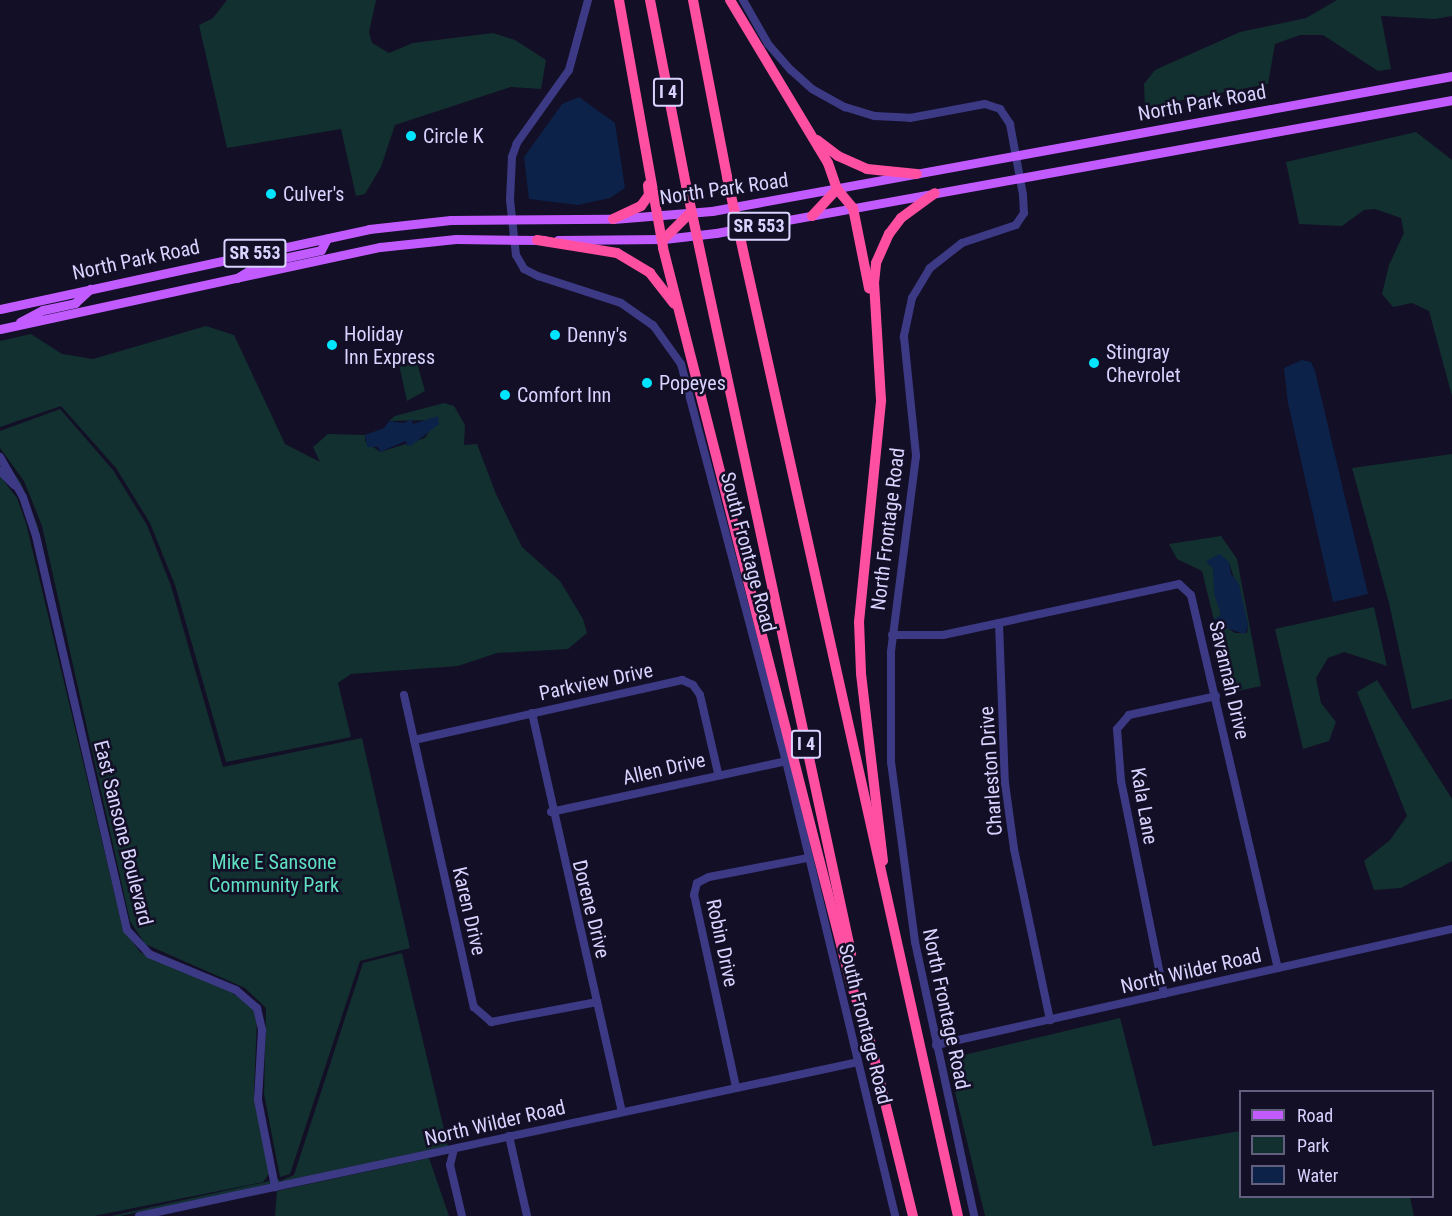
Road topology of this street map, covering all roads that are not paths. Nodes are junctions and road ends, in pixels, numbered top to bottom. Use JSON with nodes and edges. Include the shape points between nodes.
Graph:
{"nodes":[{"id":1,"x":588,"y":0,"type":"edge"},
{"id":2,"x":619,"y":0,"type":"edge"},
{"id":3,"x":650,"y":0,"type":"edge"},
{"id":4,"x":693,"y":0,"type":"edge"},
{"id":5,"x":730,"y":0,"type":"edge"},
{"id":6,"x":743,"y":0,"type":"edge"},
{"id":7,"x":1452,"y":76,"type":"edge"},
{"id":8,"x":1452,"y":100,"type":"edge"},
{"id":9,"x":808,"y":132,"type":"junction"},
{"id":10,"x":1016,"y":156,"type":"junction"},
{"id":11,"x":647,"y":164,"type":"junction"},
{"id":12,"x":917,"y":174,"type":"junction"},
{"id":13,"x":1020,"y":178,"type":"junction"},
{"id":14,"x":837,"y":189,"type":"junction"},
{"id":15,"x":935,"y":193,"type":"junction"},
{"id":16,"x":853,"y":208,"type":"junction"},
{"id":17,"x":689,"y":214,"type":"junction"},
{"id":18,"x":812,"y":216,"type":"junction"},
{"id":19,"x":658,"y":217,"type":"junction"},
{"id":20,"x":512,"y":218,"type":"junction"},
{"id":21,"x":613,"y":219,"type":"junction"},
{"id":22,"x":327,"y":238,"type":"junction"},
{"id":23,"x":514,"y":239,"type":"junction"},
{"id":24,"x":664,"y":239,"type":"junction"},
{"id":25,"x":537,"y":240,"type":"junction"},
{"id":26,"x":235,"y":279,"type":"junction"},
{"id":27,"x":90,"y":289,"type":"junction"},
{"id":28,"x":0,"y":309,"type":"edge"},
{"id":29,"x":680,"y":316,"type":"junction"},
{"id":30,"x":5,"y":328,"type":"edge"},
{"id":31,"x":0,"y":456,"type":"edge"},
{"id":32,"x":0,"y":471,"type":"edge"},
{"id":33,"x":872,"y":486,"type":"junction"},
{"id":34,"x":17,"y":488,"type":"junction"},
{"id":35,"x":999,"y":623,"type":"junction"},
{"id":36,"x":892,"y":635,"type":"junction"},
{"id":37,"x":404,"y":695,"type":"dead end"},
{"id":38,"x":1216,"y":696,"type":"junction"},
{"id":39,"x":532,"y":713,"type":"junction"},
{"id":40,"x":414,"y":740,"type":"junction"},
{"id":41,"x":786,"y":761,"type":"junction"},
{"id":42,"x":718,"y":773,"type":"junction"},
{"id":43,"x":551,"y":812,"type":"junction"},
{"id":44,"x":808,"y":858,"type":"junction"},
{"id":45,"x":882,"y":874,"type":"junction"},
{"id":46,"x":1452,"y":929,"type":"edge"},
{"id":47,"x":1278,"y":968,"type":"junction"},
{"id":48,"x":1164,"y":994,"type":"junction"},
{"id":49,"x":597,"y":1002,"type":"junction"},
{"id":50,"x":1050,"y":1020,"type":"junction"},
{"id":51,"x":870,"y":1040,"type":"junction"},
{"id":52,"x":936,"y":1044,"type":"junction"},
{"id":53,"x":858,"y":1062,"type":"junction"},
{"id":54,"x":736,"y":1087,"type":"junction"},
{"id":55,"x":622,"y":1112,"type":"junction"},
{"id":56,"x":509,"y":1136,"type":"junction"},
{"id":57,"x":454,"y":1149,"type":"junction"},
{"id":58,"x":275,"y":1187,"type":"junction"},
{"id":59,"x":139,"y":1216,"type":"edge"},
{"id":60,"x":462,"y":1216,"type":"edge"},
{"id":61,"x":527,"y":1216,"type":"edge"},
{"id":62,"x":895,"y":1216,"type":"edge"},
{"id":63,"x":913,"y":1216,"type":"edge"},
{"id":64,"x":958,"y":1216,"type":"edge"},
{"id":65,"x":974,"y":1216,"type":"edge"}],
"edges":[{"from":1,"to":20,"type":"street","name":"South Frontage Road","via":[[569,70],[517,142],[512,157]]},
{"from":2,"to":11,"type":"highway"},
{"from":3,"to":51,"type":"highway","number":"I 4","bridge":true,"via":[[686,185]]},
{"from":4,"to":45,"type":"highway","number":"I 4","bridge":true,"via":[[727,177]]},
{"from":5,"to":9,"type":"highway"},
{"from":6,"to":10,"type":"street","name":"North Frontage Road","via":[[779,58],[829,99],[860,112],[892,118],[992,104],[1007,115]]},
{"from":7,"to":10,"type":"main road","name":"North Park Road"},
{"from":8,"to":13,"type":"main road","name":"North Park Road"},
{"from":9,"to":12,"type":"highway","via":[[852,164]]},
{"from":9,"to":14,"type":"highway","via":[[828,164]]},
{"from":10,"to":12,"type":"main road","name":"North Park Road","number":"SR 553"},
{"from":10,"to":13,"type":"street","name":"North Frontage Road"},
{"from":11,"to":19,"type":"highway"},
{"from":11,"to":21,"type":"highway","via":[[649,195],[637,210]]},
{"from":12,"to":14,"type":"main road","name":"North Park Road","number":"SR 553"},
{"from":13,"to":15,"type":"main road","name":"North Park Road","number":"SR 553"},
{"from":13,"to":36,"type":"street","name":"North Frontage Road","via":[[1025,205],[1021,219],[1009,228],[972,238],[951,249],[923,277],[908,309],[904,337],[916,456]]},
{"from":14,"to":16,"type":"highway"},
{"from":14,"to":17,"type":"main road","name":"North Park Road","number":"SR 553"},
{"from":14,"to":18,"type":"highway"},
{"from":15,"to":16,"type":"main road","name":"North Park Road","number":"SR 553"},
{"from":15,"to":33,"type":"highway","via":[[902,218],[876,263],[881,400]]},
{"from":16,"to":18,"type":"main road","name":"North Park Road","number":"SR 553"},
{"from":16,"to":33,"type":"highway","via":[[867,273],[875,340],[877,401]]},
{"from":17,"to":19,"type":"main road","name":"North Park Road","number":"SR 553"},
{"from":17,"to":24,"type":"highway"},
{"from":18,"to":24,"type":"main road","name":"North Park Road","number":"SR 553"},
{"from":19,"to":21,"type":"main road","name":"North Park Road","number":"SR 553"},
{"from":19,"to":24,"type":"highway"},
{"from":20,"to":21,"type":"main road","name":"North Park Road","number":"SR 553"},
{"from":20,"to":22,"type":"main road","name":"North Park Road","number":"SR 553","via":[[424,221]]},
{"from":20,"to":23,"type":"street","name":"South Frontage Road"},
{"from":22,"to":26,"type":"main road","via":[[321,250],[261,262]]},
{"from":22,"to":27,"type":"main road","name":"North Park Road","number":"SR 553"},
{"from":23,"to":25,"type":"main road","name":"North Park Road","number":"SR 553"},
{"from":23,"to":26,"type":"main road","name":"North Park Road","number":"SR 553","via":[[456,239],[380,247]]},
{"from":23,"to":41,"type":"street","name":"South Frontage Road","via":[[516,255],[524,269],[621,303],[652,325],[681,364]]},
{"from":24,"to":25,"type":"main road","name":"North Park Road","number":"SR 553"},
{"from":24,"to":29,"type":"highway"},
{"from":25,"to":29,"type":"highway","via":[[594,247],[631,260],[660,283]]},
{"from":26,"to":30,"type":"main road","name":"North Park Road","number":"SR 553"},
{"from":27,"to":28,"type":"main road","name":"North Park Road","number":"SR 553"},
{"from":27,"to":30,"type":"main road","via":[[75,303],[43,310]]},
{"from":29,"to":51,"type":"highway","via":[[851,984]]},
{"from":31,"to":34,"type":"street","name":"East Sansone Boulevard"},
{"from":32,"to":34,"type":"street","name":"East Sansone Boulevard"},
{"from":33,"to":45,"type":"highway","via":[[860,622],[869,747],[884,846]]},
{"from":34,"to":58,"type":"street","name":"East Sansone Boulevard","via":[[39,547],[127,930],[149,954],[236,990],[257,1008],[262,1030],[258,1100]]},
{"from":35,"to":36,"type":"street","via":[[923,637]]},
{"from":35,"to":38,"type":"street","name":"Savannah Drive","via":[[1179,584],[1191,595]]},
{"from":35,"to":50,"type":"street","name":"Charleston Drive","via":[[1005,783],[1014,849]]},
{"from":36,"to":52,"type":"street","name":"North Frontage Road","via":[[889,723],[895,807],[915,942]]},
{"from":37,"to":40,"type":"street","name":"Karen Drive"},
{"from":38,"to":47,"type":"street","name":"Savannah Drive"},
{"from":38,"to":48,"type":"street","name":"Kala Lane","via":[[1129,715],[1117,729],[1121,780]]},
{"from":39,"to":40,"type":"street","name":"Parkview Drive"},
{"from":39,"to":42,"type":"street","name":"Parkview Drive","via":[[682,680],[693,685],[700,695]]},
{"from":39,"to":43,"type":"street","name":"Dorene Drive"},
{"from":40,"to":49,"type":"street","name":"Karen Drive","via":[[474,1007],[491,1022]]},
{"from":41,"to":42,"type":"street","name":"Allen Drive"},
{"from":41,"to":44,"type":"street","name":"South Frontage Road"},
{"from":42,"to":43,"type":"street","name":"Allen Drive"},
{"from":43,"to":49,"type":"street","name":"Dorene Drive"},
{"from":44,"to":53,"type":"street","name":"South Frontage Road"},
{"from":44,"to":54,"type":"street","name":"Robin Drive","via":[[709,877],[697,883],[694,895]]},
{"from":45,"to":64,"type":"highway","number":"I 4"},
{"from":46,"to":47,"type":"street","name":"North Wilder Road"},
{"from":47,"to":48,"type":"street","name":"North Wilder Road"},
{"from":48,"to":50,"type":"street","name":"North Wilder Road"},
{"from":49,"to":55,"type":"street","name":"Dorene Drive"},
{"from":50,"to":52,"type":"street","name":"North Wilder Road"},
{"from":51,"to":63,"type":"highway","number":"I 4"},
{"from":52,"to":65,"type":"street","name":"North Frontage Road"},
{"from":53,"to":54,"type":"street","name":"North Wilder Road"},
{"from":53,"to":62,"type":"street","name":"South Frontage Road"},
{"from":54,"to":55,"type":"street","name":"North Wilder Road"},
{"from":55,"to":56,"type":"street","name":"North Wilder Road"},
{"from":56,"to":57,"type":"street","name":"North Wilder Road"},
{"from":56,"to":61,"type":"street"},
{"from":57,"to":58,"type":"street","name":"North Wilder Road"},
{"from":57,"to":60,"type":"street","via":[[450,1165]]},
{"from":58,"to":59,"type":"street","name":"North Wilder Road"}]}
